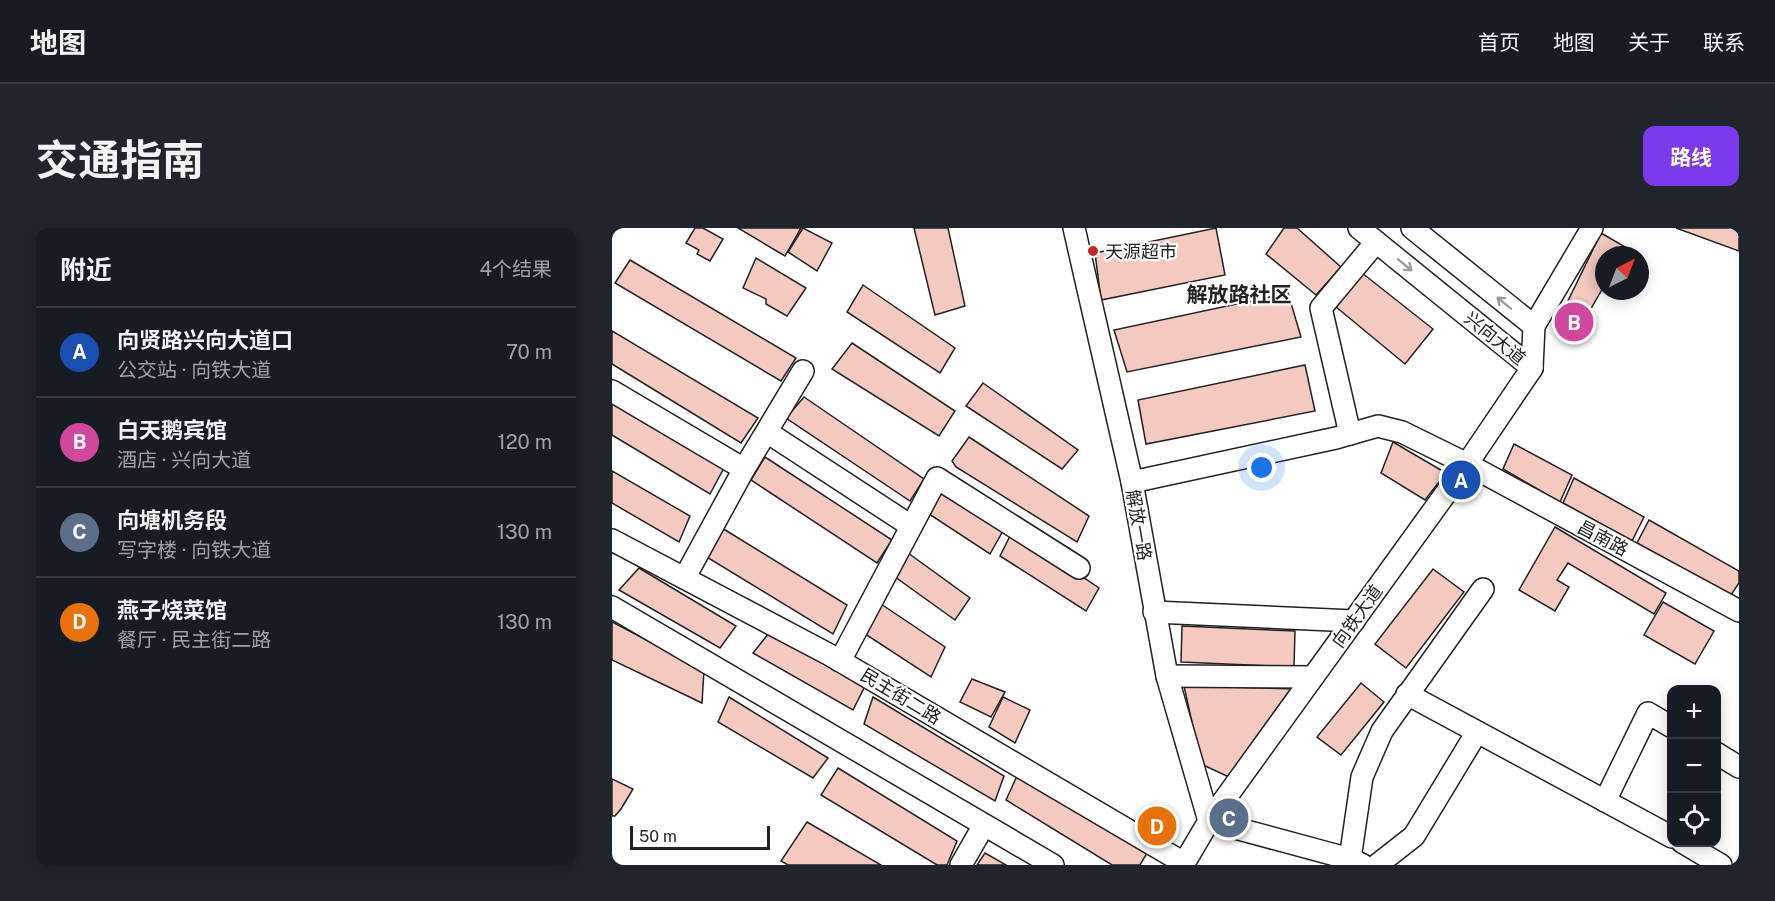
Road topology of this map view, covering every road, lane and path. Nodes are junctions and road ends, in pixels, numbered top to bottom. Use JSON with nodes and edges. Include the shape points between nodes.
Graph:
{"nodes":[{"id":1,"x":1074,"y":228,"type":"edge"},
{"id":2,"x":1359,"y":228,"type":"edge"},
{"id":3,"x":1412,"y":228,"type":"edge"},
{"id":4,"x":1592,"y":228,"type":"edge"},
{"id":5,"x":1376,"y":242,"type":"junction"},
{"id":6,"x":1534,"y":327,"type":"junction"},
{"id":7,"x":1532,"y":368,"type":"junction"},
{"id":8,"x":803,"y":371,"type":"dead end"},
{"id":9,"x":612,"y":391,"type":"edge"},
{"id":10,"x":767,"y":432,"type":"junction"},
{"id":11,"x":1350,"y":434,"type":"junction"},
{"id":12,"x":1467,"y":464,"type":"junction"},
{"id":13,"x":744,"y":469,"type":"junction"},
{"id":14,"x":1132,"y":482,"type":"junction"},
{"id":15,"x":911,"y":526,"type":"junction"},
{"id":16,"x":612,"y":540,"type":"edge"},
{"id":17,"x":1079,"y":568,"type":"dead end"},
{"id":18,"x":685,"y":578,"type":"junction"},
{"id":19,"x":1483,"y":589,"type":"dead end"},
{"id":20,"x":612,"y":606,"type":"edge"},
{"id":21,"x":1739,"y":611,"type":"edge"},
{"id":22,"x":1154,"y":612,"type":"junction"},
{"id":23,"x":1354,"y":621,"type":"junction"},
{"id":24,"x":840,"y":661,"type":"junction"},
{"id":25,"x":1167,"y":676,"type":"junction"},
{"id":26,"x":1313,"y":677,"type":"junction"},
{"id":27,"x":1407,"y":694,"type":"junction"},
{"id":28,"x":1667,"y":725,"type":"edge"},
{"id":29,"x":1477,"y":732,"type":"junction"},
{"id":30,"x":1721,"y":756,"type":"edge"},
{"id":31,"x":1739,"y":767,"type":"edge"},
{"id":32,"x":1605,"y":801,"type":"junction"},
{"id":33,"x":1209,"y":821,"type":"junction"},
{"id":34,"x":984,"y":825,"type":"junction"},
{"id":35,"x":1667,"y":835,"type":"edge"},
{"id":36,"x":1689,"y":847,"type":"edge"},
{"id":37,"x":1357,"y":862,"type":"edge"},
{"id":38,"x":1184,"y":864,"type":"edge"},
{"id":39,"x":961,"y":865,"type":"edge"},
{"id":40,"x":1053,"y":865,"type":"edge"},
{"id":41,"x":1377,"y":865,"type":"edge"},
{"id":42,"x":1721,"y":865,"type":"edge"}],
"edges":[{"from":1,"to":14,"type":"street","name":"解放一路"},
{"from":2,"to":5,"type":"street","name":"兴向大道"},
{"from":6,"to":3,"type":"street","name":"兴向大道","one_way":true},
{"from":4,"to":6,"type":"street"},
{"from":5,"to":7,"type":"street","name":"兴向大道","one_way":true},
{"from":5,"to":11,"type":"street","via":[[1321,308]]},
{"from":6,"to":7,"type":"street","name":"兴向大道"},
{"from":7,"to":12,"type":"street","name":"向铁大道"},
{"from":8,"to":10,"type":"street"},
{"from":9,"to":13,"type":"street"},
{"from":10,"to":13,"type":"street"},
{"from":10,"to":15,"type":"street"},
{"from":11,"to":12,"type":"street","name":"昌南路","via":[[1378,426],[1394,430]]},
{"from":11,"to":14,"type":"street","name":"昌南路"},
{"from":12,"to":21,"type":"street","name":"昌南路"},
{"from":12,"to":23,"type":"street","name":"向铁大道"},
{"from":13,"to":18,"type":"street"},
{"from":14,"to":22,"type":"street","name":"解放一路"},
{"from":15,"to":17,"type":"street","via":[[937,478]]},
{"from":15,"to":24,"type":"street"},
{"from":16,"to":18,"type":"street","name":"民主街二路"},
{"from":18,"to":24,"type":"street","name":"民主街二路"},
{"from":19,"to":27,"type":"street"},
{"from":20,"to":34,"type":"street"},
{"from":22,"to":23,"type":"street"},
{"from":22,"to":25,"type":"street","name":"解放一路"},
{"from":23,"to":26,"type":"street","name":"向铁大道"},
{"from":24,"to":38,"type":"street","name":"民主街二路"},
{"from":25,"to":26,"type":"street"},
{"from":25,"to":33,"type":"street","name":"解放一路"},
{"from":26,"to":33,"type":"street","name":"向铁大道"},
{"from":27,"to":29,"type":"street"},
{"from":27,"to":37,"type":"street","via":[[1382,731],[1362,777]]},
{"from":28,"to":32,"type":"street","via":[[1648,713]]},
{"from":29,"to":32,"type":"street"},
{"from":29,"to":41,"type":"street","via":[[1414,836]]},
{"from":30,"to":31,"type":"street"},
{"from":32,"to":35,"type":"street"},
{"from":33,"to":37,"type":"street"},
{"from":33,"to":38,"type":"street","name":"向铁大道"},
{"from":34,"to":39,"type":"street"},
{"from":34,"to":40,"type":"street"},
{"from":36,"to":42,"type":"street"}]}
